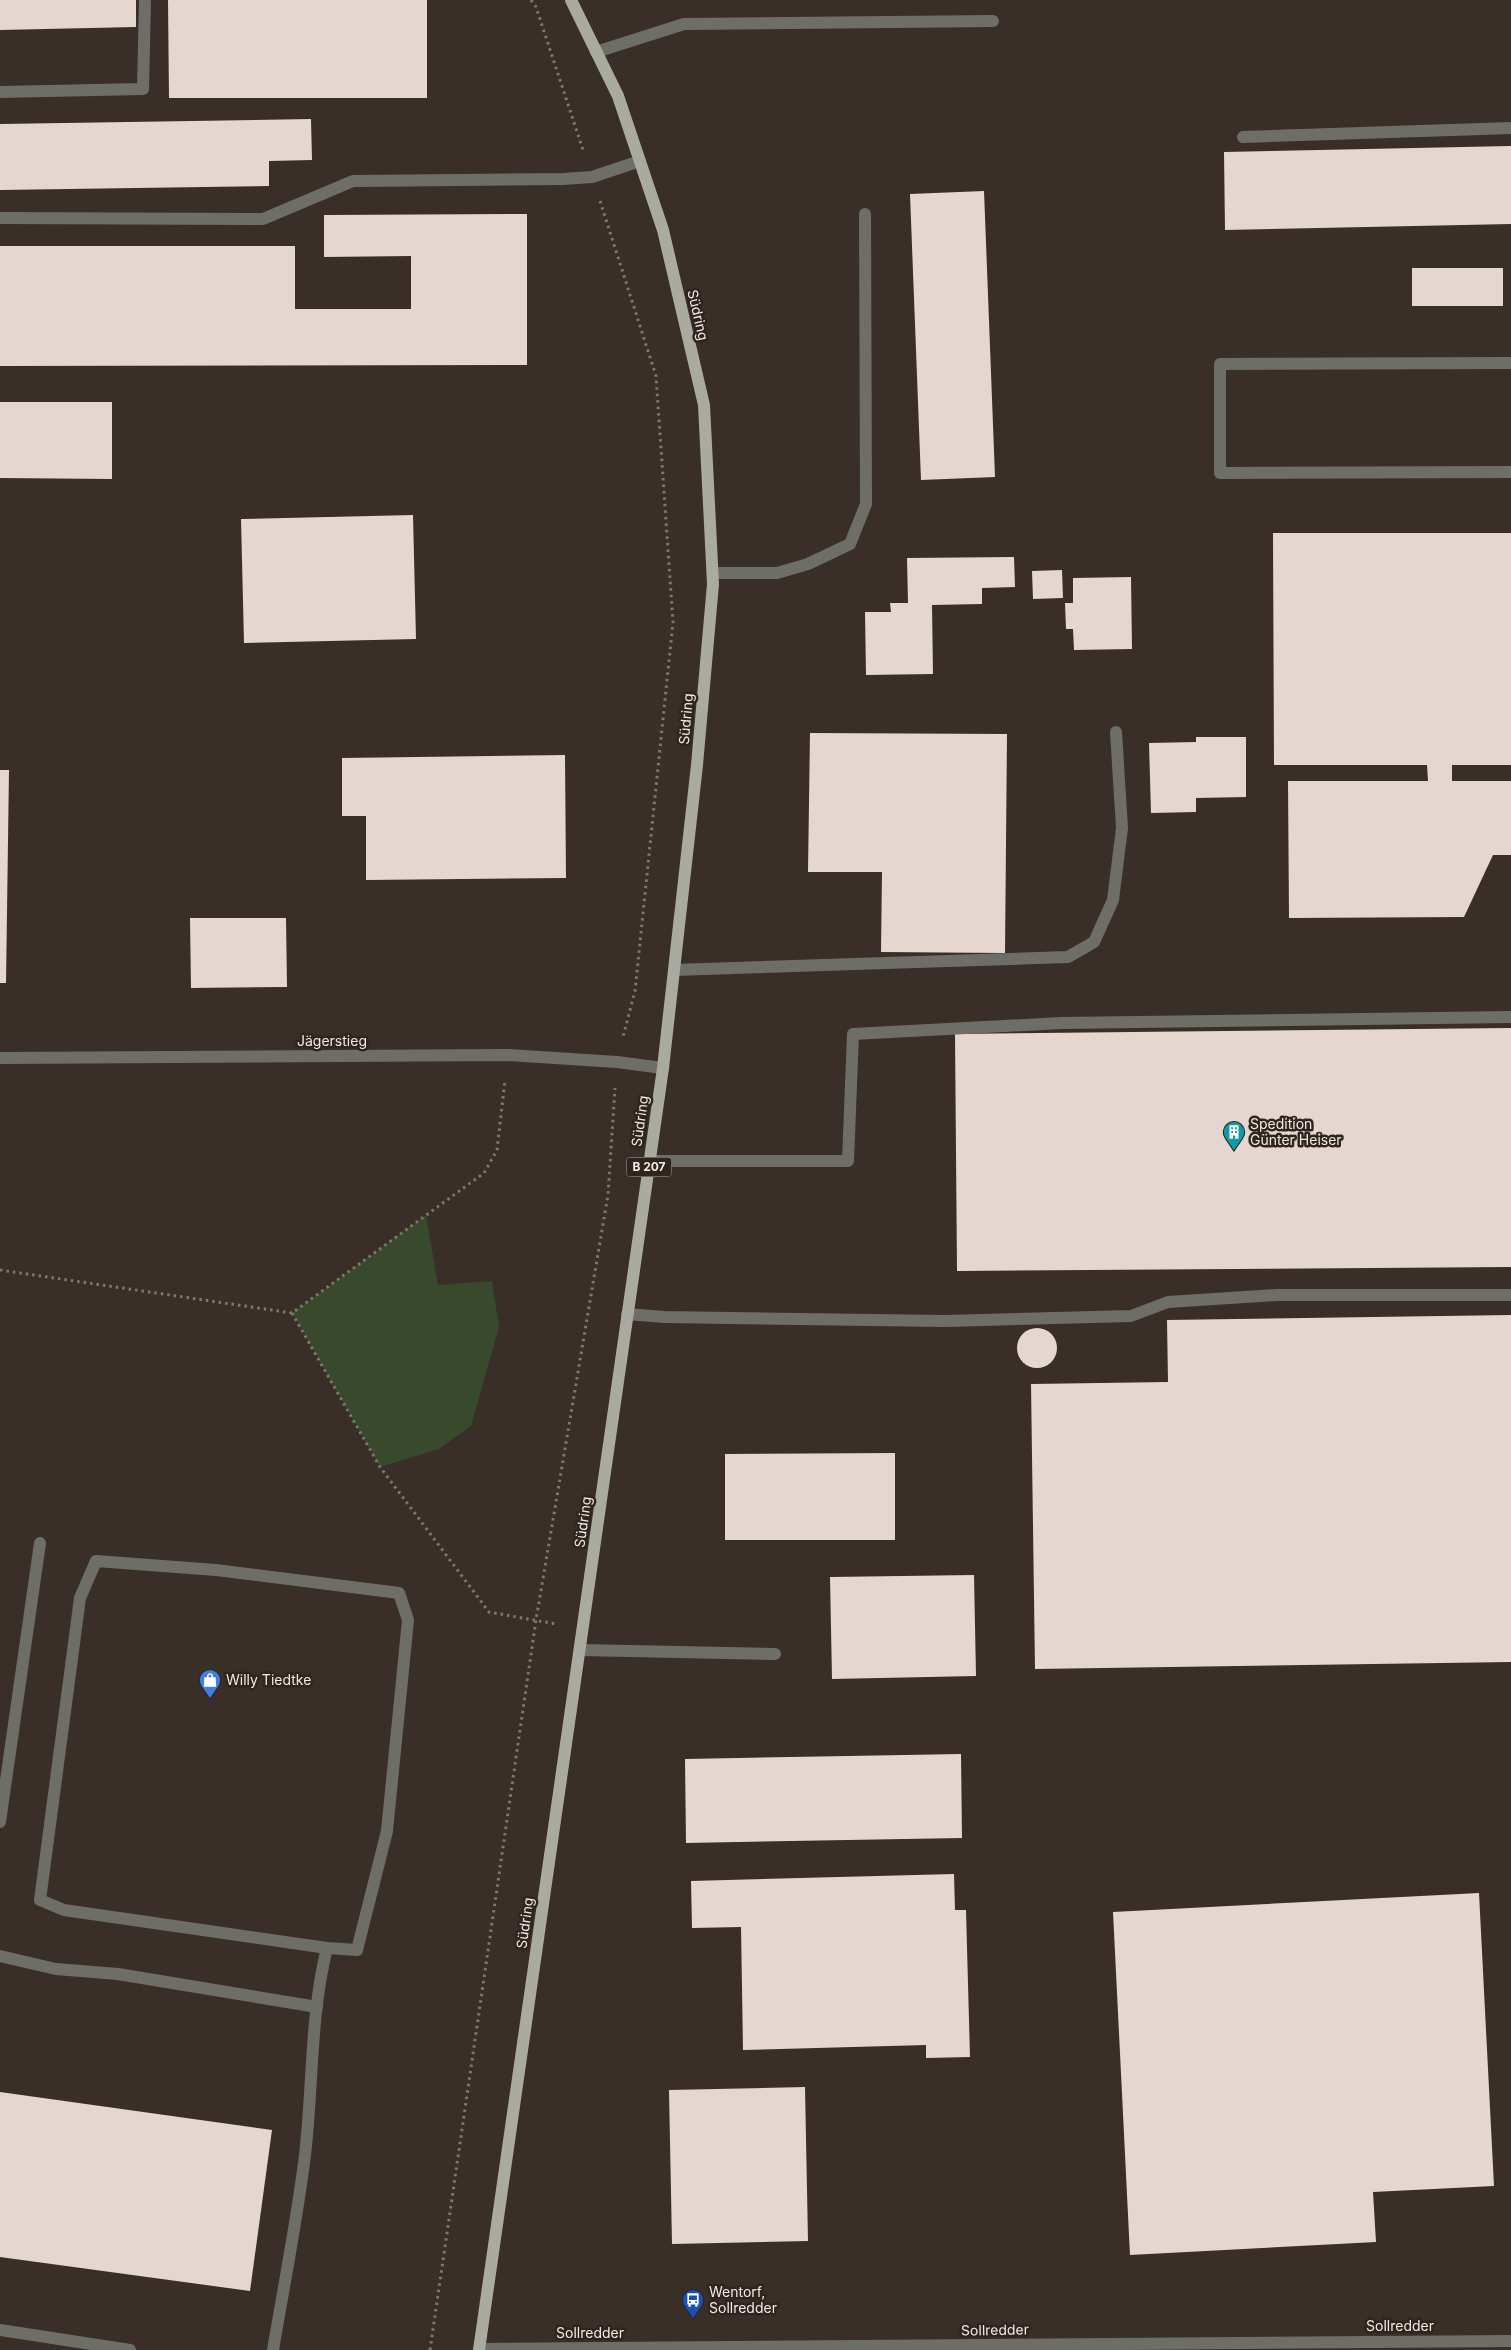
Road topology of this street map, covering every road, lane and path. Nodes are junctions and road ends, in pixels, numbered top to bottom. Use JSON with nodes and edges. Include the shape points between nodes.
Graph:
{"nodes":[{"id":1,"x":145,"y":0,"type":"edge"},
{"id":2,"x":531,"y":0,"type":"edge"},
{"id":3,"x":571,"y":0,"type":"edge"},
{"id":4,"x":993,"y":21,"type":"dead end"},
{"id":5,"x":596,"y":52,"type":"junction"},
{"id":6,"x":0,"y":92,"type":"edge"},
{"id":7,"x":1511,"y":128,"type":"edge"},
{"id":8,"x":1243,"y":137,"type":"dead end"},
{"id":9,"x":640,"y":161,"type":"junction"},
{"id":10,"x":592,"y":177,"type":"junction"},
{"id":11,"x":865,"y":214,"type":"dead end"},
{"id":12,"x":0,"y":218,"type":"edge"},
{"id":13,"x":1511,"y":363,"type":"edge"},
{"id":14,"x":1511,"y":472,"type":"edge"},
{"id":15,"x":713,"y":573,"type":"junction"},
{"id":16,"x":1116,"y":732,"type":"dead end"},
{"id":17,"x":674,"y":970,"type":"junction"},
{"id":18,"x":1511,"y":1017,"type":"edge"},
{"id":19,"x":508,"y":1055,"type":"junction"},
{"id":20,"x":0,"y":1058,"type":"edge"},
{"id":21,"x":617,"y":1062,"type":"junction"},
{"id":22,"x":663,"y":1068,"type":"junction"},
{"id":23,"x":650,"y":1162,"type":"junction"},
{"id":24,"x":0,"y":1270,"type":"edge"},
{"id":25,"x":1511,"y":1295,"type":"edge"},
{"id":26,"x":292,"y":1313,"type":"junction"},
{"id":27,"x":628,"y":1314,"type":"junction"},
{"id":28,"x":40,"y":1543,"type":"dead end"},
{"id":29,"x":536,"y":1620,"type":"junction"},
{"id":30,"x":583,"y":1628,"type":"junction"},
{"id":31,"x":580,"y":1650,"type":"junction"},
{"id":32,"x":775,"y":1654,"type":"dead end"},
{"id":33,"x":0,"y":1822,"type":"edge"},
{"id":34,"x":327,"y":1948,"type":"junction"},
{"id":35,"x":0,"y":1956,"type":"edge"},
{"id":36,"x":317,"y":2007,"type":"junction"},
{"id":37,"x":0,"y":2330,"type":"edge"},
{"id":38,"x":1511,"y":2341,"type":"edge"},
{"id":39,"x":1495,"y":2346,"type":"edge"},
{"id":40,"x":1005,"y":2347,"type":"edge"},
{"id":41,"x":130,"y":2350,"type":"edge"},
{"id":42,"x":273,"y":2350,"type":"edge"},
{"id":43,"x":430,"y":2350,"type":"edge"},
{"id":44,"x":479,"y":2350,"type":"edge"}],
"edges":[{"from":1,"to":6,"type":"street","via":[[143,89]]},
{"from":2,"to":10,"type":"path"},
{"from":3,"to":5,"type":"main road","name":"Südring","number":"B 207"},
{"from":4,"to":5,"type":"street","via":[[684,24]]},
{"from":5,"to":9,"type":"main road","name":"Südring","number":"B 207","via":[[618,96]]},
{"from":7,"to":8,"type":"street"},
{"from":9,"to":10,"type":"street"},
{"from":9,"to":15,"type":"main road","name":"Südring","number":"B 207","via":[[663,230],[704,405]]},
{"from":10,"to":12,"type":"street","via":[[353,181],[263,219]]},
{"from":10,"to":21,"type":"path","via":[[656,376],[673,622],[635,991]]},
{"from":11,"to":15,"type":"street","via":[[866,504],[850,544],[808,564],[777,573]]},
{"from":13,"to":14,"type":"street","via":[[1220,364],[1220,474]]},
{"from":15,"to":17,"type":"main road","name":"Südring","number":"B 207","via":[[697,764]]},
{"from":16,"to":17,"type":"street","via":[[1122,828],[1114,900],[1094,942],[1068,957]]},
{"from":17,"to":22,"type":"main road","name":"Südring","number":"B 207"},
{"from":18,"to":23,"type":"street","via":[[1062,1023],[854,1034],[848,1161]]},
{"from":19,"to":20,"type":"street","name":"Jägerstieg"},
{"from":19,"to":21,"type":"street","name":"Jägerstieg"},
{"from":19,"to":26,"type":"path","via":[[497,1150],[484,1173]]},
{"from":21,"to":22,"type":"street","name":"Jägerstieg"},
{"from":21,"to":29,"type":"path","via":[[608,1195]]},
{"from":22,"to":23,"type":"main road","name":"Südring","number":"B 207"},
{"from":23,"to":27,"type":"main road","name":"Südring","number":"B 207"},
{"from":24,"to":26,"type":"path"},
{"from":25,"to":27,"type":"street","via":[[1277,1295],[1168,1302],[1131,1316],[945,1321]]},
{"from":26,"to":29,"type":"path","via":[[380,1467],[489,1612]]},
{"from":27,"to":30,"type":"main road","name":"Südring","number":"B 207"},
{"from":28,"to":33,"type":"street"},
{"from":29,"to":30,"type":"path"},
{"from":29,"to":43,"type":"path"},
{"from":30,"to":31,"type":"main road","name":"Südring","number":"B 207"},
{"from":31,"to":32,"type":"street"},
{"from":31,"to":44,"type":"main road","name":"Südring","number":"B 207"},
{"from":34,"to":34,"type":"street","via":[[357,1950],[387,1831],[408,1620],[399,1593],[226,1571],[96,1562],[80,1598],[40,1900],[64,1910]]},
{"from":34,"to":36,"type":"street"},
{"from":35,"to":36,"type":"street","via":[[56,1969],[118,1974]]},
{"from":36,"to":42,"type":"street","via":[[305,2155]]},
{"from":37,"to":41,"type":"street"},
{"from":38,"to":39,"type":"street","name":"Sollredder"},
{"from":39,"to":40,"type":"street","name":"Sollredder"},
{"from":40,"to":44,"type":"street","name":"Sollredder"}]}
